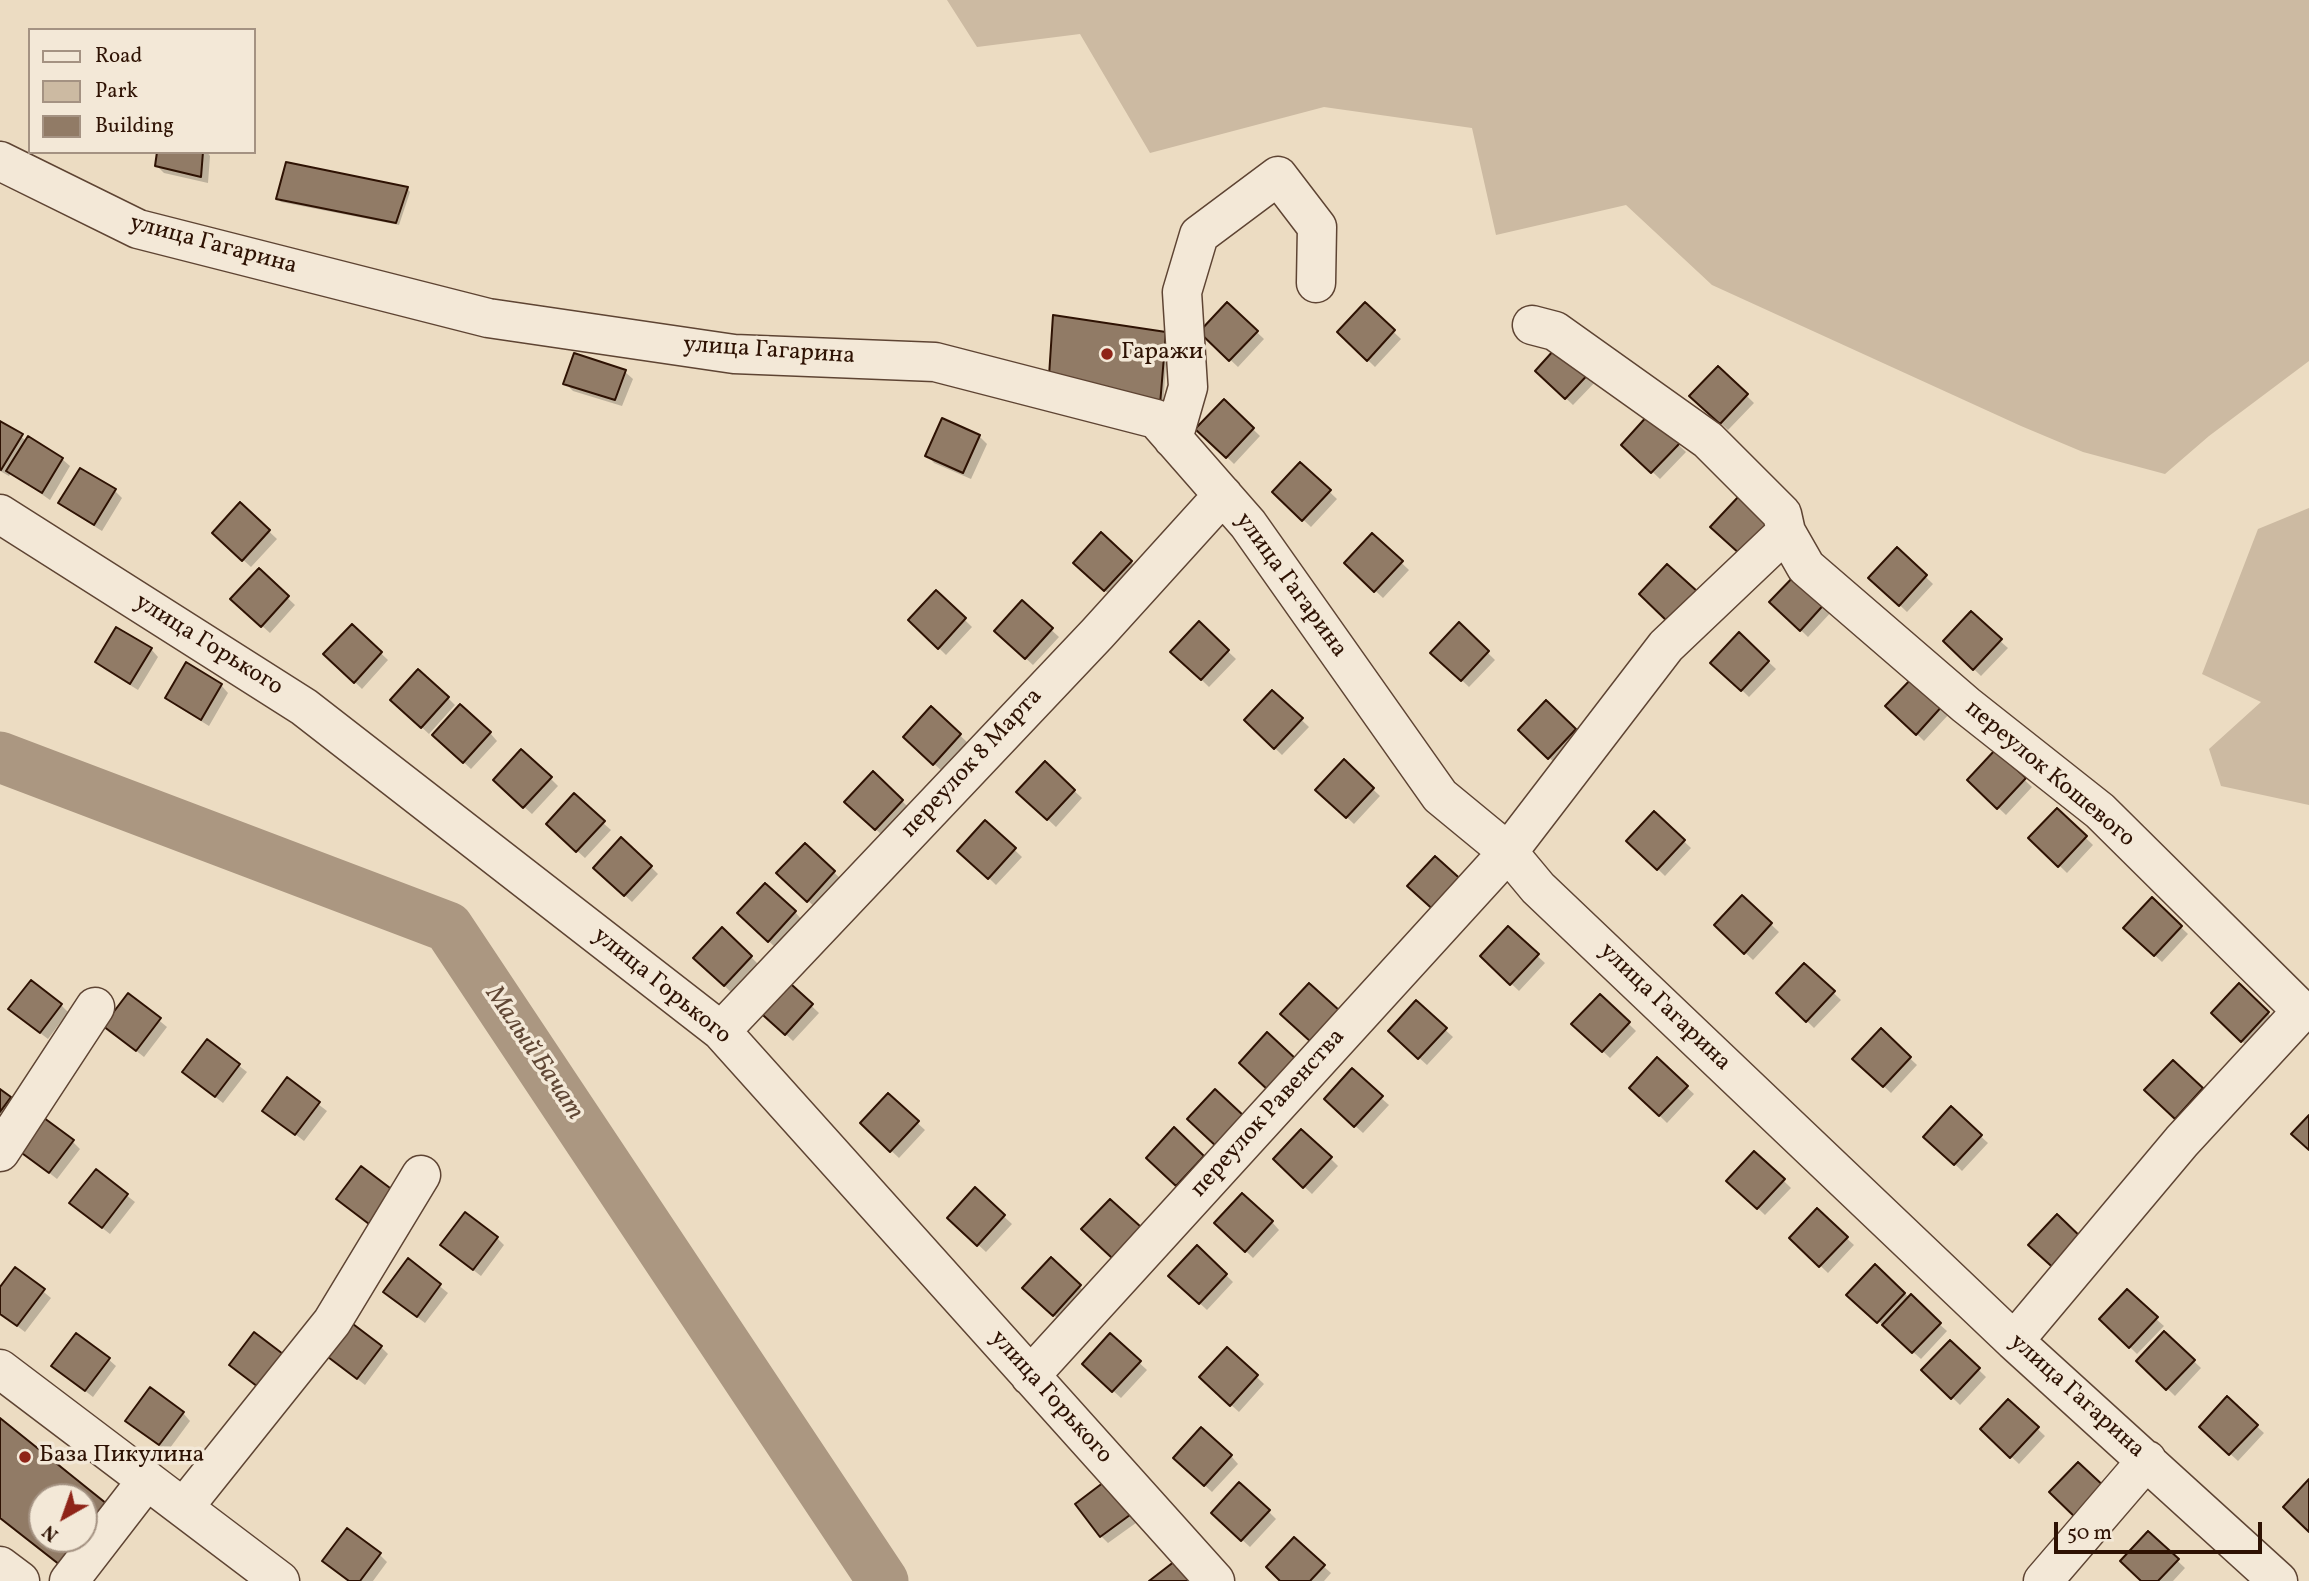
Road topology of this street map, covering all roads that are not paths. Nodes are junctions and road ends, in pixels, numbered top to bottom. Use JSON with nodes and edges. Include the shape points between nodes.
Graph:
{"nodes":[{"id":1,"x":0,"y":161,"type":"edge"},
{"id":2,"x":1316,"y":284,"type":"dead end"},
{"id":3,"x":1532,"y":326,"type":"dead end"},
{"id":4,"x":1173,"y":439,"type":"junction"},
{"id":5,"x":1223,"y":495,"type":"junction"},
{"id":6,"x":0,"y":514,"type":"edge"},
{"id":7,"x":1786,"y":533,"type":"junction"},
{"id":8,"x":1508,"y":852,"type":"junction"},
{"id":9,"x":95,"y":1007,"type":"dead end"},
{"id":10,"x":721,"y":1031,"type":"junction"},
{"id":11,"x":0,"y":1152,"type":"edge"},
{"id":12,"x":421,"y":1175,"type":"dead end"},
{"id":13,"x":2014,"y":1341,"type":"junction"},
{"id":14,"x":0,"y":1369,"type":"edge"},
{"id":15,"x":1030,"y":1376,"type":"junction"},
{"id":16,"x":2147,"y":1460,"type":"junction"},
{"id":17,"x":148,"y":1480,"type":"junction"},
{"id":18,"x":184,"y":1507,"type":"junction"},
{"id":19,"x":0,"y":1566,"type":"edge"},
{"id":20,"x":257,"y":1574,"type":"edge"},
{"id":21,"x":20,"y":1581,"type":"edge"},
{"id":22,"x":69,"y":1581,"type":"edge"},
{"id":23,"x":1215,"y":1581,"type":"edge"},
{"id":24,"x":2043,"y":1581,"type":"edge"},
{"id":25,"x":2278,"y":1581,"type":"edge"}],
"edges":[{"from":1,"to":4,"type":"street","name":"улица Гагарина","via":[[138,229],[488,318],[734,354],[935,362],[1156,419]]},
{"from":2,"to":4,"type":"street","via":[[1317,227],[1278,176],[1199,235],[1182,292],[1188,387]]},
{"from":3,"to":7,"type":"street","via":[[1555,331],[1708,440],[1782,514]]},
{"from":4,"to":5,"type":"street","name":"улица Гагарина"},
{"from":5,"to":8,"type":"street","name":"улица Гагарина","via":[[1440,796]]},
{"from":5,"to":10,"type":"street","name":"переулок 8 Марта"},
{"from":6,"to":10,"type":"street","name":"улица Горького","via":[[304,707]]},
{"from":7,"to":8,"type":"street","via":[[1666,646]]},
{"from":7,"to":13,"type":"street","name":"переулок Кошевого","via":[[1806,567],[1966,705],[2100,811],[2302,1011],[2182,1141]]},
{"from":8,"to":13,"type":"street","name":"улица Гагарина","via":[[1538,888]]},
{"from":8,"to":15,"type":"street","name":"переулок Равенства"},
{"from":9,"to":11,"type":"street"},
{"from":10,"to":15,"type":"street","name":"улица Горького"},
{"from":12,"to":18,"type":"street","via":[[332,1322]]},
{"from":13,"to":16,"type":"street","name":"улица Гагарина"},
{"from":14,"to":17,"type":"street"},
{"from":15,"to":23,"type":"street","name":"улица Горького"},
{"from":16,"to":24,"type":"street"},
{"from":16,"to":25,"type":"street","name":"улица Гагарина"},
{"from":17,"to":18,"type":"street"},
{"from":17,"to":22,"type":"street"},
{"from":18,"to":20,"type":"street"},
{"from":19,"to":21,"type":"street"}]}
